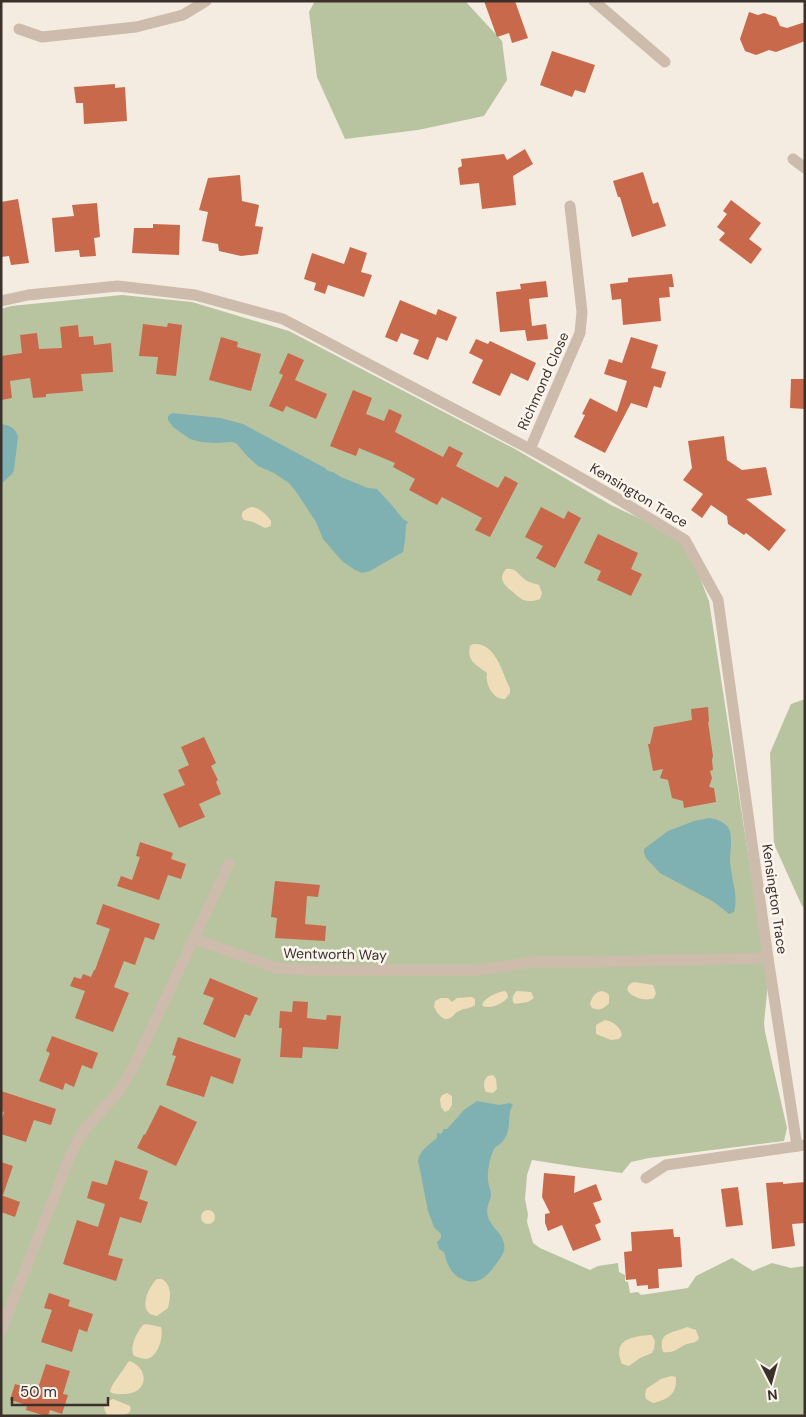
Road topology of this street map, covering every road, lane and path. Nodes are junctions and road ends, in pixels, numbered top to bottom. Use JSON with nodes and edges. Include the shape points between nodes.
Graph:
{"nodes":[{"id":1,"x":206,"y":1,"type":"edge"},
{"id":2,"x":594,"y":1,"type":"edge"},
{"id":3,"x":19,"y":28,"type":"dead end"},
{"id":4,"x":665,"y":62,"type":"dead end"},
{"id":5,"x":793,"y":160,"type":"dead end"},
{"id":6,"x":805,"y":168,"type":"edge"},
{"id":7,"x":570,"y":206,"type":"dead end"},
{"id":8,"x":1,"y":301,"type":"edge"},
{"id":9,"x":530,"y":448,"type":"junction"},
{"id":10,"x":229,"y":864,"type":"dead end"},
{"id":11,"x":194,"y":939,"type":"junction"},
{"id":12,"x":768,"y":958,"type":"junction"},
{"id":13,"x":801,"y":1146,"type":"edge"},
{"id":14,"x":646,"y":1178,"type":"dead end"},
{"id":15,"x":1,"y":1331,"type":"edge"}],
"edges":[{"from":1,"to":3,"type":"street","via":[[183,15],[136,27],[42,37]]},
{"from":2,"to":4,"type":"street"},
{"from":5,"to":6,"type":"street"},
{"from":7,"to":9,"type":"street","name":"Richmond Close","via":[[582,312],[580,333]]},
{"from":8,"to":9,"type":"street","name":"Kensington Trace","via":[[28,295],[118,286],[196,295],[283,318]]},
{"from":9,"to":12,"type":"street","name":"Kensington Trace","via":[[685,540],[718,600]]},
{"from":10,"to":11,"type":"street"},
{"from":11,"to":12,"type":"street","name":"Wentworth Way","via":[[277,968],[307,970],[480,970],[532,962]]},
{"from":11,"to":15,"type":"street","via":[[132,1070],[73,1149]]},
{"from":12,"to":13,"type":"street","name":"Kensington Trace"},
{"from":13,"to":14,"type":"street","via":[[666,1165]]}]}
